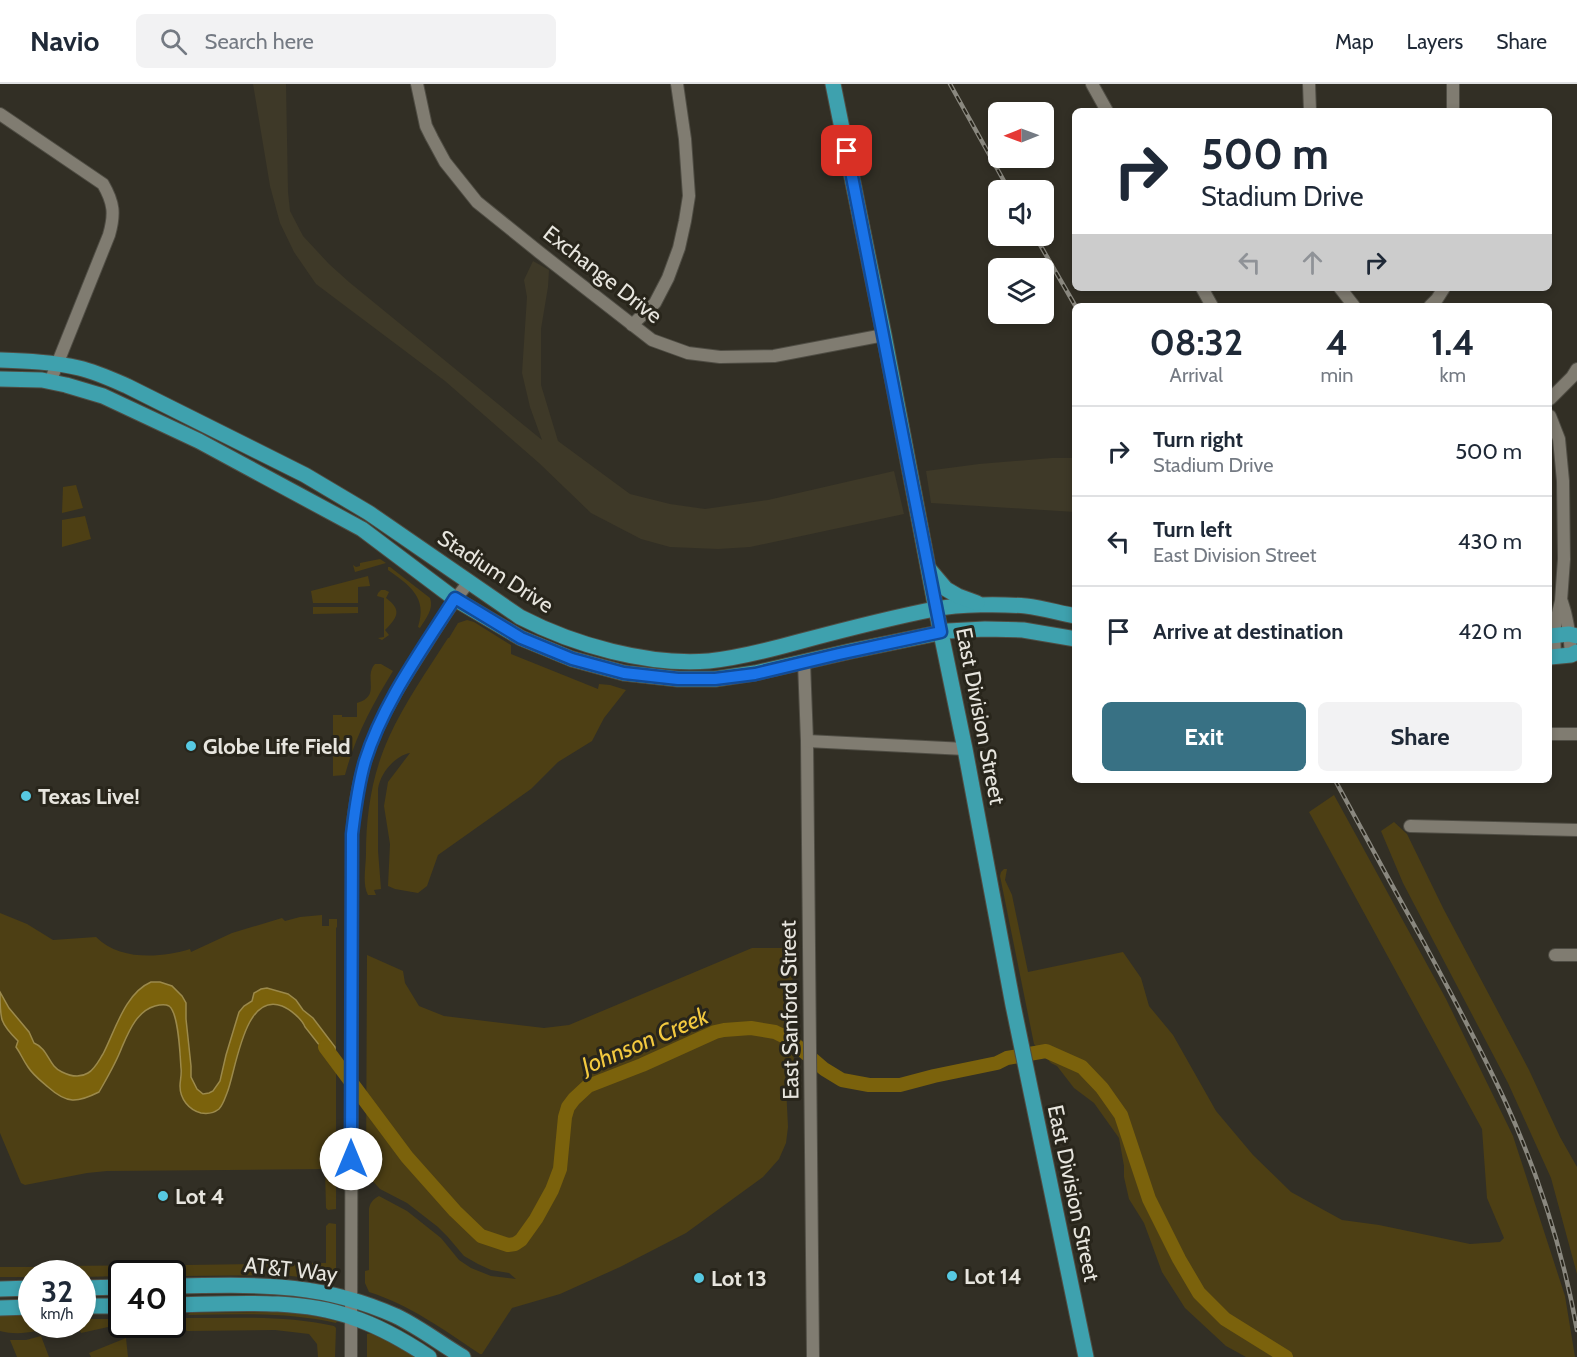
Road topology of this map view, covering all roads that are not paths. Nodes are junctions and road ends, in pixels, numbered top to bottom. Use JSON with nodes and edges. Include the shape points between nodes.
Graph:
{"nodes":[{"id":1,"x":417,"y":84,"type":"edge"},
{"id":2,"x":677,"y":84,"type":"edge"},
{"id":3,"x":833,"y":84,"type":"edge"},
{"id":4,"x":1092,"y":84,"type":"edge"},
{"id":5,"x":1309,"y":84,"type":"edge"},
{"id":6,"x":1453,"y":84,"type":"edge"},
{"id":7,"x":1105,"y":108,"type":"edge"},
{"id":8,"x":1310,"y":108,"type":"edge"},
{"id":9,"x":1453,"y":108,"type":"edge"},
{"id":10,"x":0,"y":114,"type":"edge"},
{"id":11,"x":1342,"y":291,"type":"edge"},
{"id":12,"x":1442,"y":291,"type":"edge"},
{"id":13,"x":1352,"y":303,"type":"edge"},
{"id":14,"x":1433,"y":303,"type":"edge"},
{"id":15,"x":632,"y":325,"type":"junction"},
{"id":16,"x":884,"y":335,"type":"junction"},
{"id":17,"x":0,"y":360,"type":"edge"},
{"id":18,"x":57,"y":365,"type":"junction"},
{"id":19,"x":1577,"y":369,"type":"edge"},
{"id":20,"x":0,"y":379,"type":"edge"},
{"id":21,"x":50,"y":382,"type":"junction"},
{"id":22,"x":1552,"y":397,"type":"edge"},
{"id":23,"x":1552,"y":421,"type":"edge"},
{"id":24,"x":203,"y":434,"type":"junction"},
{"id":25,"x":1552,"y":559,"type":"edge"},
{"id":26,"x":1564,"y":559,"type":"junction"},
{"id":27,"x":928,"y":567,"type":"junction"},
{"id":28,"x":469,"y":582,"type":"junction"},
{"id":29,"x":455,"y":598,"type":"junction"},
{"id":30,"x":1561,"y":601,"type":"junction"},
{"id":31,"x":985,"y":606,"type":"junction"},
{"id":32,"x":936,"y":609,"type":"junction"},
{"id":33,"x":1072,"y":615,"type":"edge"},
{"id":34,"x":941,"y":632,"type":"junction"},
{"id":35,"x":1552,"y":632,"type":"edge"},
{"id":36,"x":1573,"y":635,"type":"edge"},
{"id":37,"x":1552,"y":636,"type":"edge"},
{"id":38,"x":1072,"y":638,"type":"edge"},
{"id":39,"x":1574,"y":653,"type":"edge"},
{"id":40,"x":1552,"y":656,"type":"edge"},
{"id":41,"x":649,"y":658,"type":"junction"},
{"id":42,"x":804,"y":662,"type":"junction"},
{"id":43,"x":646,"y":675,"type":"junction"},
{"id":44,"x":1552,"y":734,"type":"edge"},
{"id":45,"x":1577,"y":734,"type":"edge"},
{"id":46,"x":807,"y":741,"type":"junction"},
{"id":47,"x":965,"y":749,"type":"junction"},
{"id":48,"x":1410,"y":826,"type":"dead end"},
{"id":49,"x":1577,"y":830,"type":"edge"},
{"id":50,"x":1555,"y":955,"type":"dead end"},
{"id":51,"x":1577,"y":955,"type":"edge"},
{"id":52,"x":186,"y":1286,"type":"edge"},
{"id":53,"x":0,"y":1288,"type":"edge"},
{"id":54,"x":18,"y":1288,"type":"edge"},
{"id":55,"x":351,"y":1299,"type":"junction"},
{"id":56,"x":186,"y":1305,"type":"edge"},
{"id":57,"x":18,"y":1307,"type":"edge"},
{"id":58,"x":0,"y":1308,"type":"edge"},
{"id":59,"x":351,"y":1317,"type":"junction"},
{"id":60,"x":351,"y":1357,"type":"edge"},
{"id":61,"x":429,"y":1357,"type":"edge"},
{"id":62,"x":463,"y":1357,"type":"edge"},
{"id":63,"x":813,"y":1357,"type":"edge"},
{"id":64,"x":1086,"y":1357,"type":"edge"}],
"edges":[{"from":1,"to":15,"type":"street","name":"Exchange Drive","via":[[432,138],[445,162],[477,202]]},
{"from":2,"to":15,"type":"street","via":[[686,140],[689,196],[685,221],[669,278],[655,303]]},
{"from":3,"to":16,"type":"main road","name":"East Division Street"},
{"from":4,"to":7,"type":"street"},
{"from":5,"to":8,"type":"street"},
{"from":6,"to":9,"type":"street"},
{"from":10,"to":18,"type":"street","via":[[103,184],[110,196],[113,220],[109,236]]},
{"from":11,"to":13,"type":"street"},
{"from":12,"to":14,"type":"street"},
{"from":15,"to":16,"type":"street","name":"Exchange Drive","via":[[652,340],[688,353],[720,357],[774,356]]},
{"from":16,"to":27,"type":"main road","name":"East Division Street"},
{"from":17,"to":18,"type":"main road","name":"Stadium Drive"},
{"from":18,"to":21,"type":"street"},
{"from":18,"to":24,"type":"main road","name":"Stadium Drive","via":[[106,376],[158,401]]},
{"from":19,"to":22,"type":"street"},
{"from":20,"to":21,"type":"main road","name":"Stadium Drive"},
{"from":21,"to":24,"type":"main road","name":"Stadium Drive","via":[[103,396]]},
{"from":23,"to":26,"type":"street","via":[[1562,459]]},
{"from":24,"to":28,"type":"main road","name":"Stadium Drive","via":[[305,475],[360,507]]},
{"from":24,"to":29,"type":"main road","name":"Stadium Drive","via":[[362,529]]},
{"from":25,"to":26,"type":"street"},
{"from":26,"to":30,"type":"street"},
{"from":27,"to":31,"type":"main road","via":[[946,589]]},
{"from":27,"to":32,"type":"main road","name":"East Division Street"},
{"from":28,"to":29,"type":"street"},
{"from":28,"to":41,"type":"main road","name":"Stadium Drive","via":[[546,630],[576,642]]},
{"from":29,"to":43,"type":"main road","name":"Stadium Drive","via":[[521,638],[572,659]]},
{"from":29,"to":55,"type":"street","via":[[406,674],[375,734],[355,802]]},
{"from":30,"to":35,"type":"street"},
{"from":30,"to":36,"type":"street"},
{"from":31,"to":32,"type":"main road","name":"Stadium Drive"},
{"from":31,"to":33,"type":"main road","name":"Stadium Drive","via":[[1027,606]]},
{"from":32,"to":34,"type":"main road","name":"East Division Street"},
{"from":32,"to":41,"type":"main road","name":"Stadium Drive","via":[[745,656],[708,661]]},
{"from":34,"to":38,"type":"main road","name":"Stadium Drive","via":[[1023,630]]},
{"from":34,"to":42,"type":"main road","name":"Stadium Drive"},
{"from":34,"to":47,"type":"main road","name":"East Division Street"},
{"from":36,"to":37,"type":"main road"},
{"from":36,"to":39,"type":"street"},
{"from":39,"to":40,"type":"main road"},
{"from":41,"to":43,"type":"main road"},
{"from":42,"to":43,"type":"main road","name":"Stadium Drive","via":[[715,679]]},
{"from":42,"to":46,"type":"street","name":"East Sanford Street"},
{"from":44,"to":45,"type":"street"},
{"from":46,"to":47,"type":"street"},
{"from":46,"to":63,"type":"street","name":"East Sanford Street"},
{"from":47,"to":64,"type":"main road","name":"East Division Street","via":[[1030,1092]]},
{"from":48,"to":49,"type":"street"},
{"from":50,"to":51,"type":"street"},
{"from":52,"to":55,"type":"main road","name":"AT&T Way","via":[[282,1286]]},
{"from":53,"to":54,"type":"main road"},
{"from":55,"to":59,"type":"street"},
{"from":55,"to":62,"type":"main road","name":"AT&T Way","via":[[399,1318]]},
{"from":56,"to":59,"type":"main road","name":"AT&T Way","via":[[300,1305]]},
{"from":57,"to":58,"type":"main road"},
{"from":59,"to":60,"type":"street"},
{"from":59,"to":61,"type":"main road","name":"AT&T Way","via":[[394,1335]]}]}
